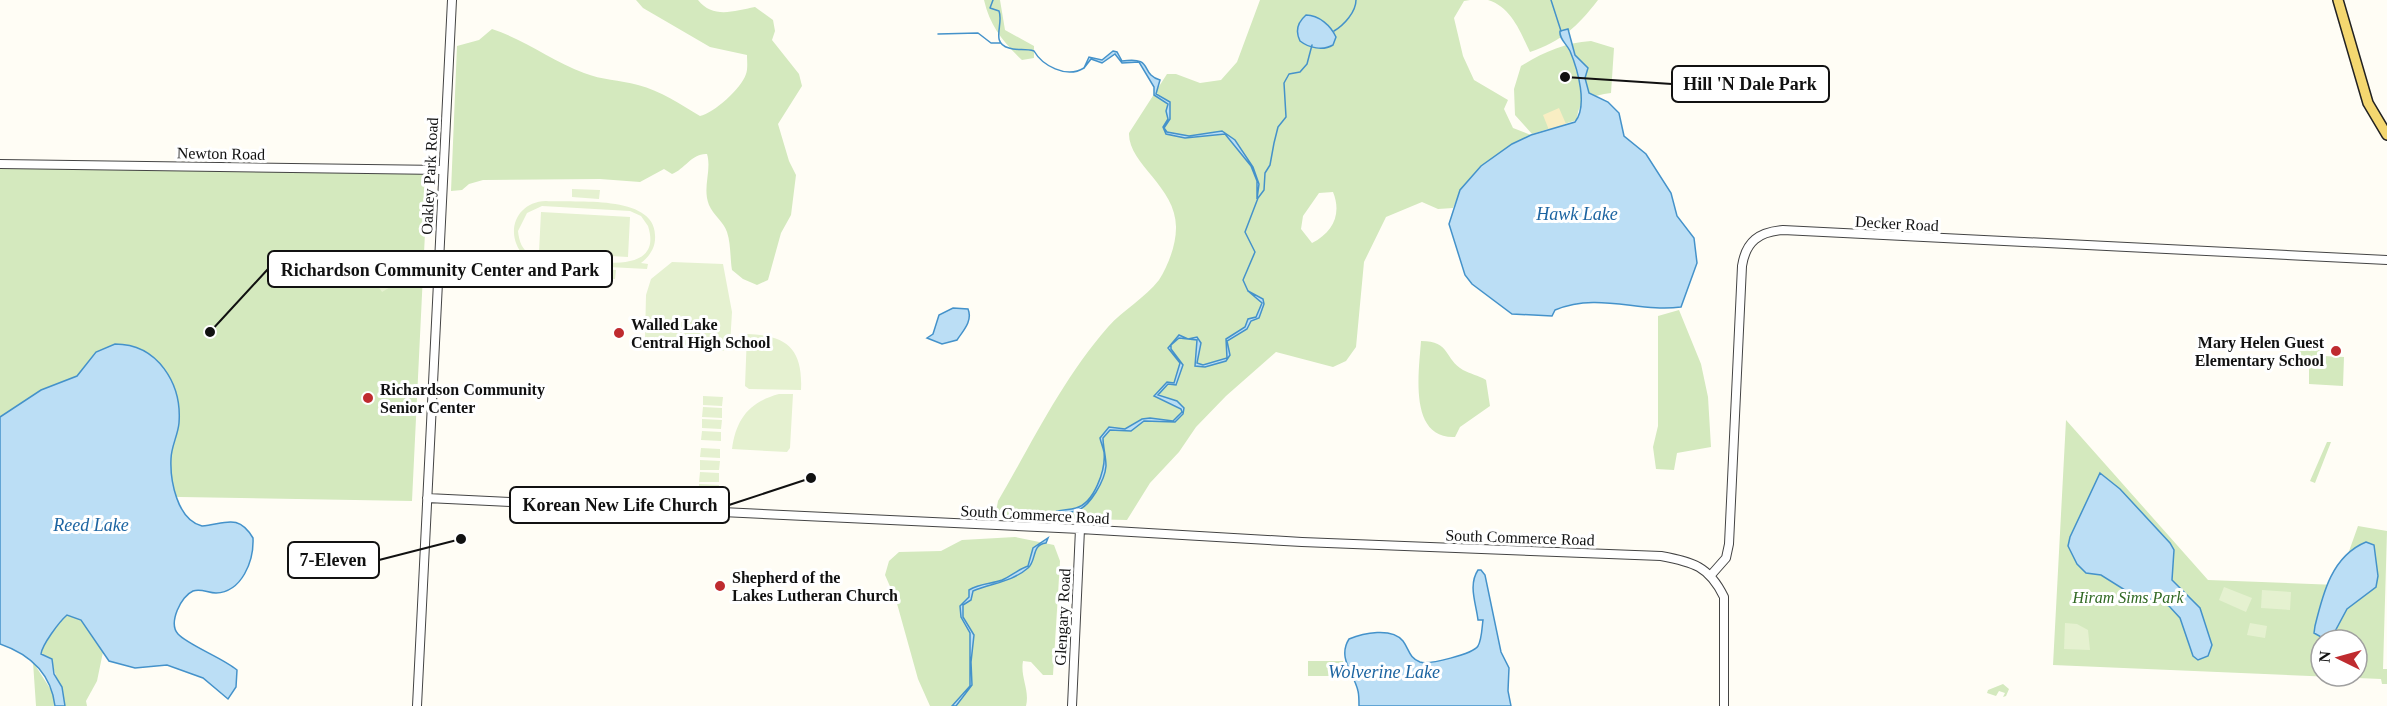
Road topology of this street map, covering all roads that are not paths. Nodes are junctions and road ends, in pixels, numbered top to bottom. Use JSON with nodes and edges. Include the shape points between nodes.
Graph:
{"nodes":[{"id":1,"x":452,"y":0,"type":"edge"},
{"id":2,"x":2338,"y":0,"type":"edge"},
{"id":3,"x":2387,"y":135,"type":"edge"},
{"id":4,"x":0,"y":164,"type":"edge"},
{"id":5,"x":442,"y":170,"type":"junction"},
{"id":6,"x":2387,"y":260,"type":"edge"},
{"id":7,"x":427,"y":498,"type":"junction"},
{"id":8,"x":1080,"y":529,"type":"junction"},
{"id":9,"x":1711,"y":575,"type":"junction"},
{"id":10,"x":417,"y":706,"type":"edge"},
{"id":11,"x":1072,"y":706,"type":"edge"},
{"id":12,"x":1724,"y":706,"type":"edge"}],
"edges":[{"from":1,"to":5,"type":"street","name":"Oakley Park Road"},
{"from":2,"to":3,"type":"main road","via":[[2368,103]]},
{"from":4,"to":5,"type":"street","name":"Newton Road"},
{"from":5,"to":7,"type":"street","name":"Oakley Park Road"},
{"from":6,"to":9,"type":"street","name":"Decker Road","via":[[1783,230],[1762,234],[1749,244],[1743,259],[1729,544],[1721,566]]},
{"from":7,"to":8,"type":"street","name":"South Commerce Road"},
{"from":7,"to":10,"type":"street"},
{"from":8,"to":9,"type":"street","name":"South Commerce Road","via":[[1302,543],[1655,556],[1690,562]]},
{"from":8,"to":11,"type":"street","name":"Glengary Road"},
{"from":9,"to":12,"type":"street","via":[[1726,608]]}]}
